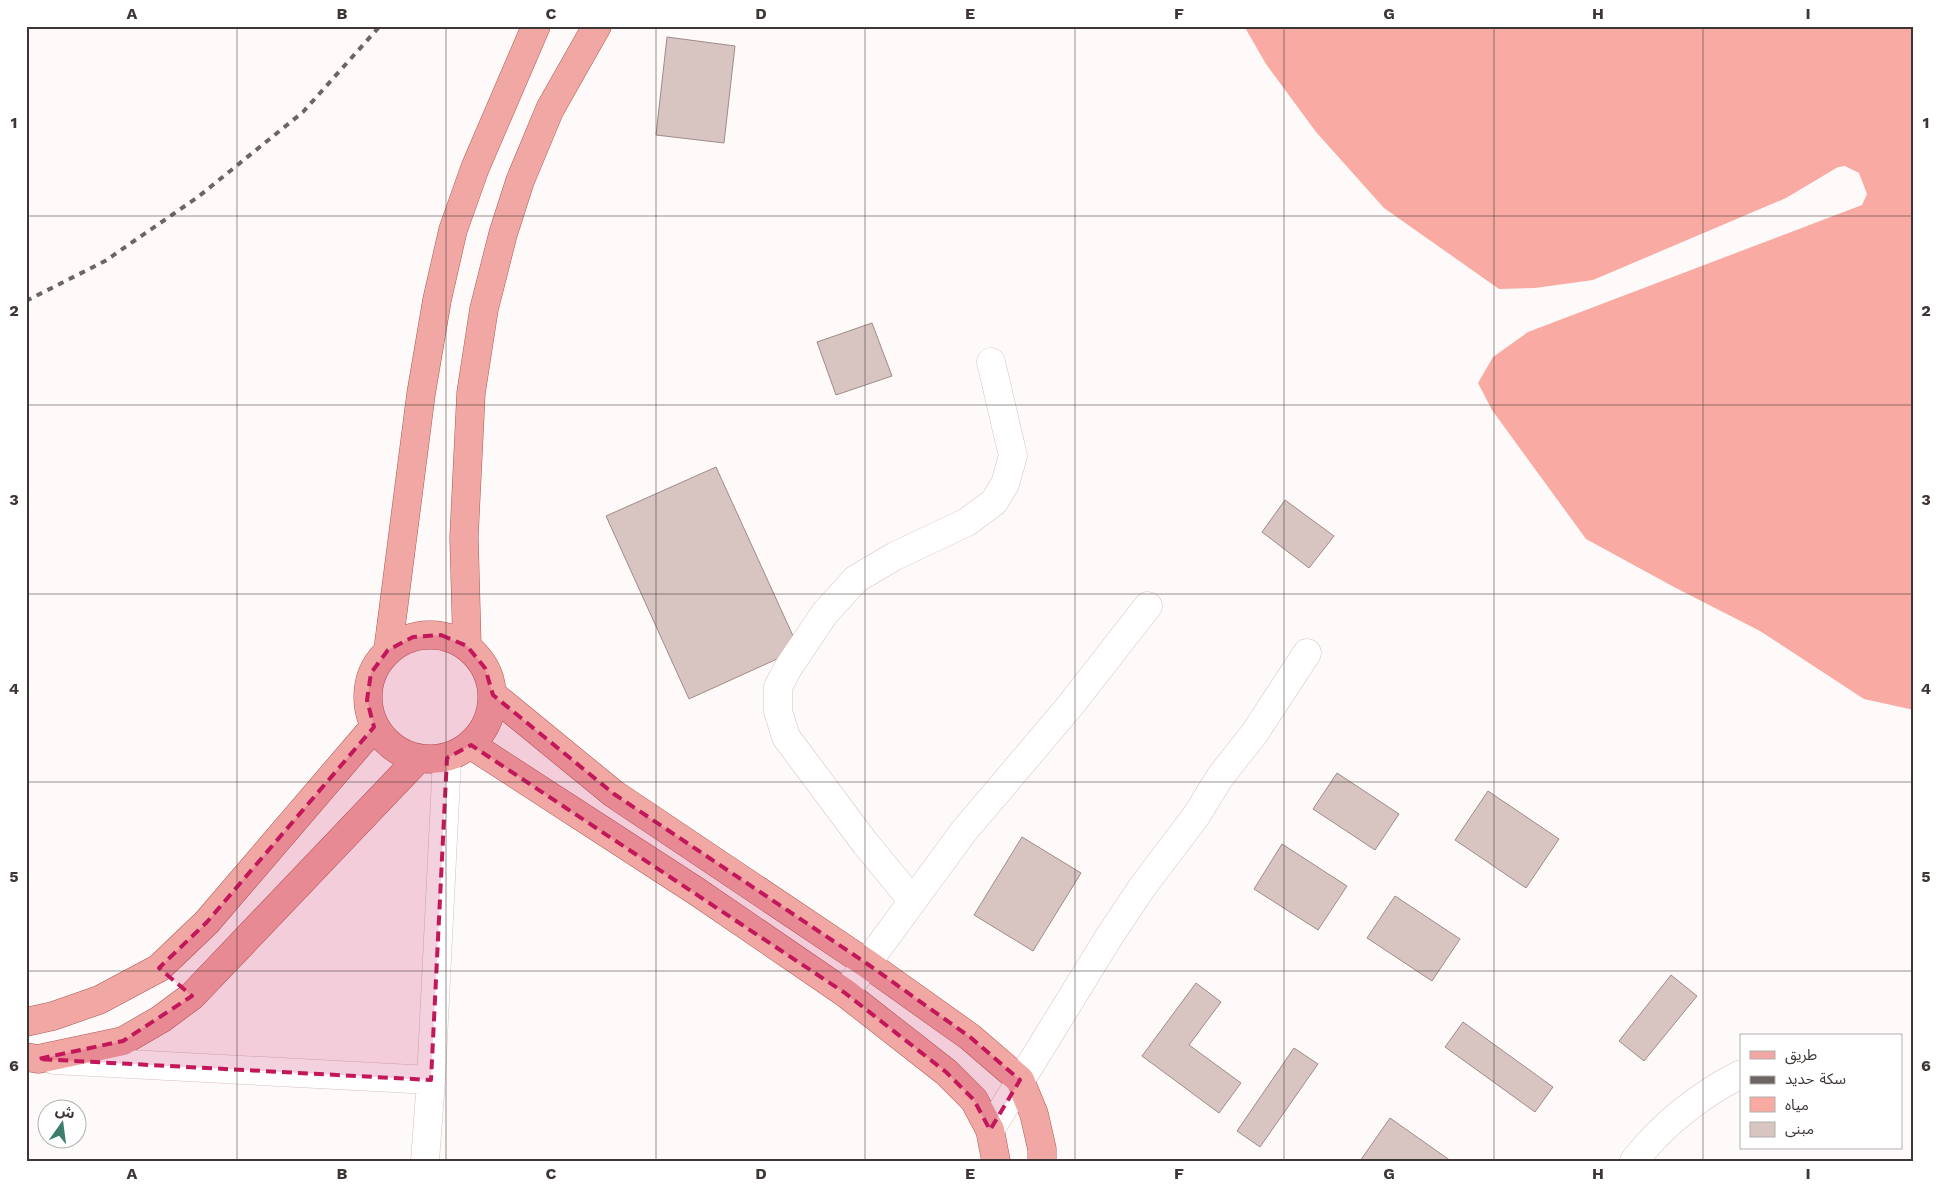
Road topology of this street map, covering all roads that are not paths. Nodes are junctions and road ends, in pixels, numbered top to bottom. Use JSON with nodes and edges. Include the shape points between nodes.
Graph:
{"nodes":[{"id":1,"x":536,"y":26,"type":"edge"},
{"id":2,"x":597,"y":26,"type":"edge"},
{"id":3,"x":990,"y":362,"type":"dead end"},
{"id":4,"x":1148,"y":606,"type":"dead end"},
{"id":5,"x":467,"y":646,"type":"junction"},
{"id":6,"x":388,"y":650,"type":"junction"},
{"id":7,"x":1307,"y":653,"type":"dead end"},
{"id":8,"x":493,"y":694,"type":"junction"},
{"id":9,"x":374,"y":727,"type":"junction"},
{"id":10,"x":472,"y":745,"type":"junction"},
{"id":11,"x":447,"y":758,"type":"junction"},
{"id":12,"x":418,"y":759,"type":"junction"},
{"id":13,"x":912,"y":900,"type":"junction"},
{"id":14,"x":866,"y":963,"type":"junction"},
{"id":15,"x":159,"y":968,"type":"junction"},
{"id":16,"x":845,"y":993,"type":"junction"},
{"id":17,"x":192,"y":996,"type":"junction"},
{"id":18,"x":26,"y":1022,"type":"edge"},
{"id":19,"x":32,"y":1058,"type":"edge"},
{"id":20,"x":1740,"y":1075,"type":"edge"},
{"id":21,"x":431,"y":1080,"type":"junction"},
{"id":22,"x":1020,"y":1080,"type":"junction"},
{"id":23,"x":990,"y":1130,"type":"junction"},
{"id":24,"x":1048,"y":1157,"type":"edge"},
{"id":25,"x":425,"y":1161,"type":"edge"},
{"id":26,"x":996,"y":1161,"type":"edge"},
{"id":27,"x":1634,"y":1161,"type":"edge"}],
"edges":[{"from":1,"to":6,"type":"main road","via":[[475,168],[453,230],[421,394]]},
{"from":2,"to":5,"type":"main road","via":[[550,109],[520,181],[484,309],[471,402],[464,537]]},
{"from":3,"to":13,"type":"street","via":[[1013,456],[1005,484],[994,502],[968,522],[895,556],[856,580],[825,613],[778,687],[778,711],[786,738]]},
{"from":4,"to":13,"type":"street","via":[[964,831]]},
{"from":5,"to":6,"type":"main road","via":[[441,635],[413,637]]},
{"from":5,"to":8,"type":"main road","via":[[486,668]]},
{"from":6,"to":9,"type":"main road","via":[[371,672],[366,700]]},
{"from":7,"to":22,"type":"street","via":[[1254,734],[1143,886]]},
{"from":8,"to":10,"type":"main road","via":[[488,722]]},
{"from":8,"to":14,"type":"main road","via":[[614,794]]},
{"from":9,"to":12,"type":"main road","via":[[392,748]]},
{"from":9,"to":15,"type":"main road","via":[[207,922]]},
{"from":10,"to":11,"type":"main road"},
{"from":10,"to":16,"type":"main road"},
{"from":11,"to":12,"type":"main road"},
{"from":11,"to":21,"type":"street"},
{"from":12,"to":17,"type":"main road"},
{"from":13,"to":14,"type":"street"},
{"from":14,"to":16,"type":"street"},
{"from":14,"to":22,"type":"main road","via":[[970,1037]]},
{"from":15,"to":17,"type":"main road"},
{"from":15,"to":18,"type":"main road","via":[[99,1000]]},
{"from":16,"to":23,"type":"main road","via":[[946,1072],[974,1100]]},
{"from":17,"to":19,"type":"main road","via":[[123,1041]]},
{"from":19,"to":21,"type":"street"},
{"from":20,"to":27,"type":"street","via":[[1692,1103]]},
{"from":21,"to":25,"type":"street"},
{"from":22,"to":23,"type":"street"},
{"from":22,"to":24,"type":"main road"},
{"from":23,"to":26,"type":"main road"}]}
